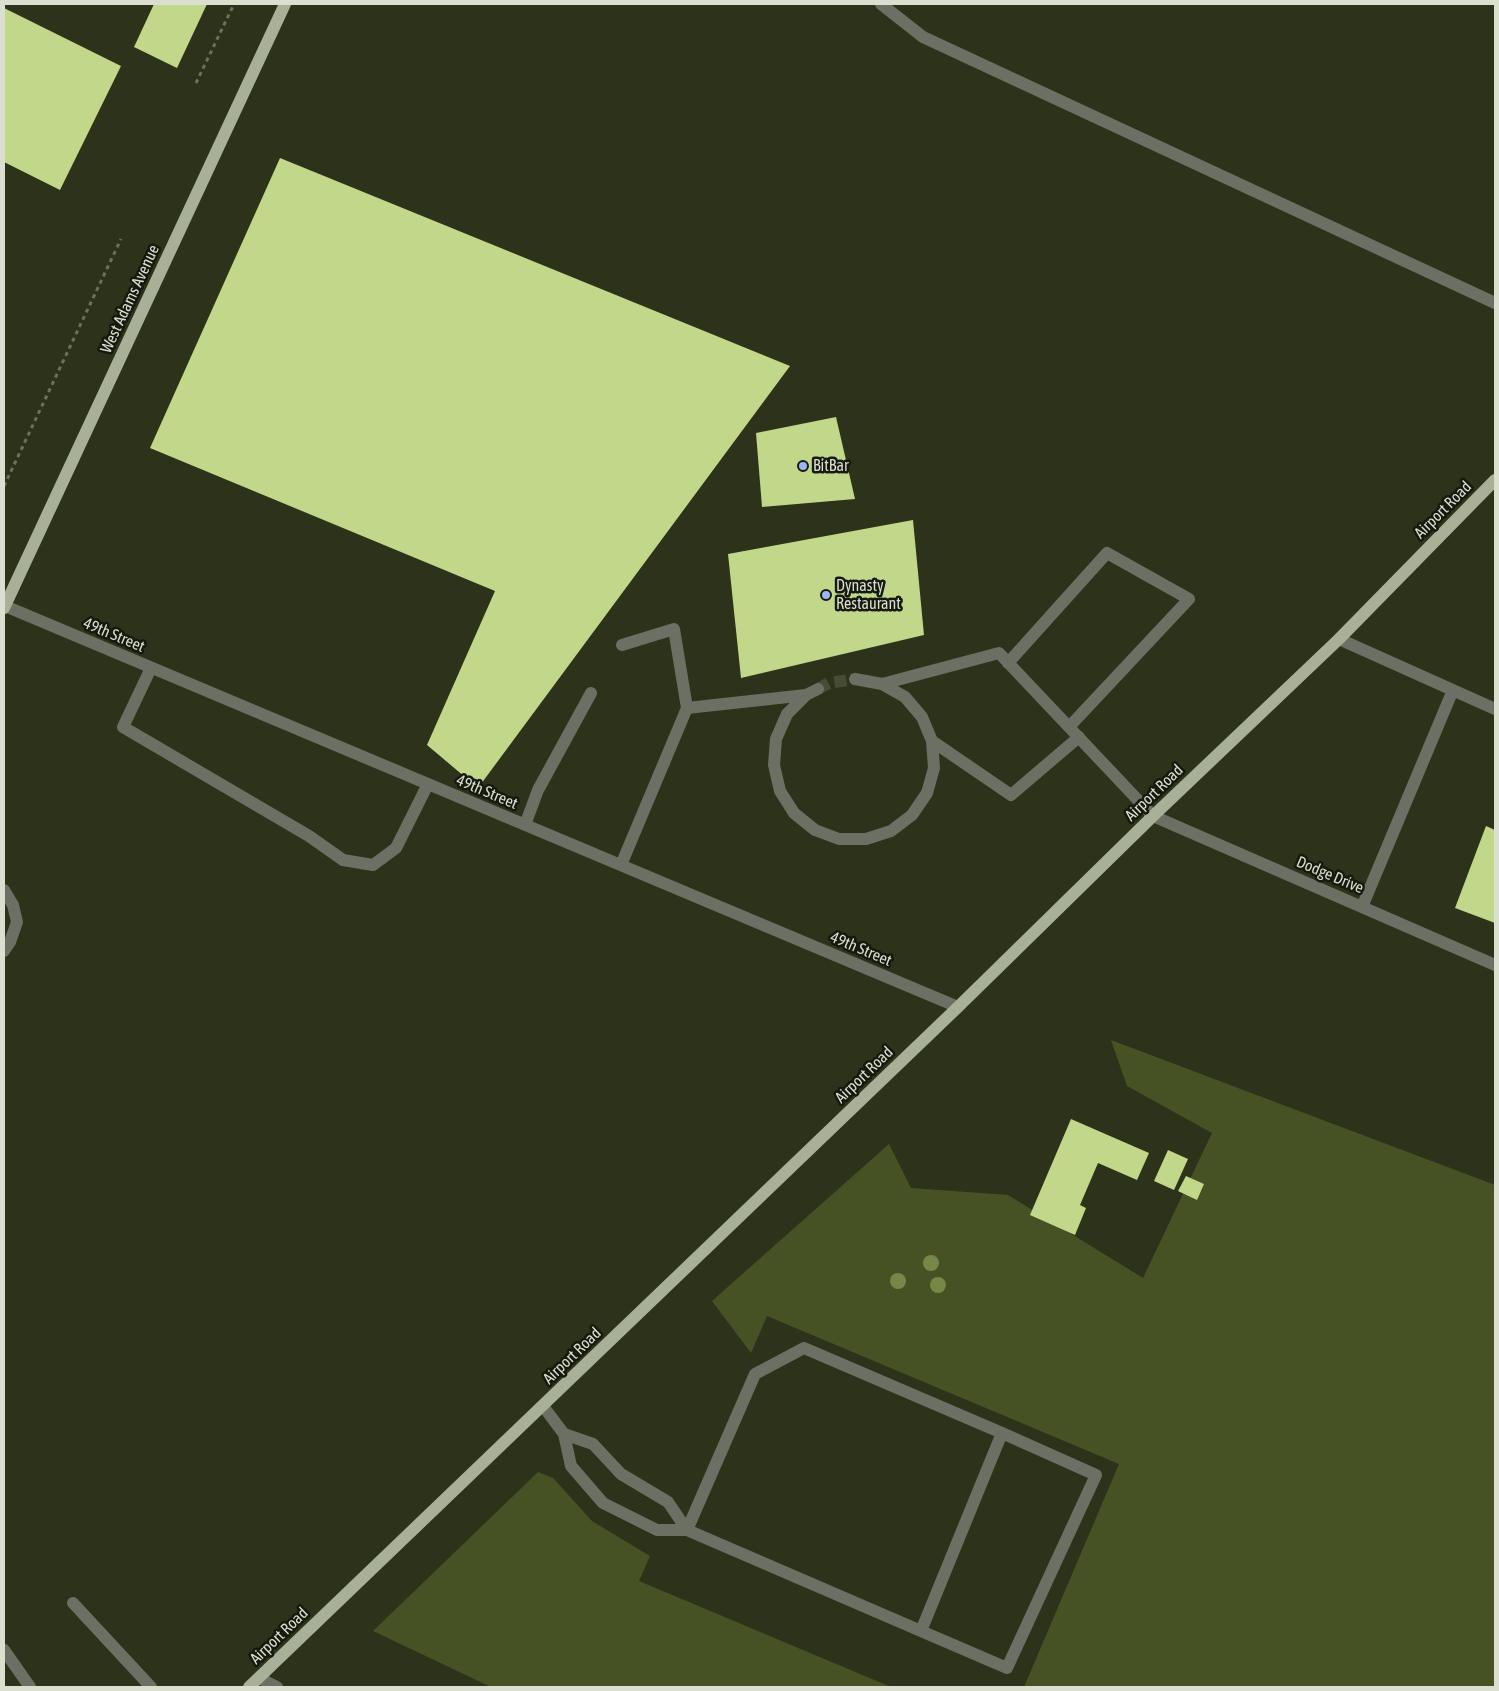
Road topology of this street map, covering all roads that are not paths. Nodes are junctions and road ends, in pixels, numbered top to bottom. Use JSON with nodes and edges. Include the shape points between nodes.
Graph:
{"nodes":[{"id":1,"x":285,"y":4,"type":"edge"},
{"id":2,"x":881,"y":4,"type":"edge"},
{"id":3,"x":1495,"y":303,"type":"edge"},
{"id":4,"x":1492,"y":487,"type":"edge"},
{"id":5,"x":4,"y":607,"type":"edge"},
{"id":6,"x":1339,"y":639,"type":"junction"},
{"id":7,"x":622,"y":645,"type":"dead end"},
{"id":8,"x":1008,"y":663,"type":"junction"},
{"id":9,"x":151,"y":668,"type":"junction"},
{"id":10,"x":855,"y":678,"type":"tunnel mouth"},
{"id":11,"x":882,"y":684,"type":"junction"},
{"id":12,"x":818,"y":689,"type":"tunnel mouth"},
{"id":13,"x":1453,"y":690,"type":"junction"},
{"id":14,"x":591,"y":693,"type":"dead end"},
{"id":15,"x":806,"y":695,"type":"junction"},
{"id":16,"x":687,"y":708,"type":"junction"},
{"id":17,"x":1495,"y":709,"type":"edge"},
{"id":18,"x":1069,"y":727,"type":"junction"},
{"id":19,"x":1078,"y":737,"type":"junction"},
{"id":20,"x":932,"y":741,"type":"junction"},
{"id":21,"x":428,"y":784,"type":"junction"},
{"id":22,"x":1153,"y":816,"type":"junction"},
{"id":23,"x":525,"y":825,"type":"junction"},
{"id":24,"x":621,"y":865,"type":"junction"},
{"id":25,"x":4,"y":890,"type":"edge"},
{"id":26,"x":1362,"y":907,"type":"junction"},
{"id":27,"x":4,"y":951,"type":"edge"},
{"id":28,"x":1495,"y":964,"type":"edge"},
{"id":29,"x":958,"y":1007,"type":"junction"},
{"id":30,"x":543,"y":1406,"type":"junction"},
{"id":31,"x":1002,"y":1433,"type":"junction"},
{"id":32,"x":564,"y":1434,"type":"junction"},
{"id":33,"x":687,"y":1530,"type":"junction"},
{"id":34,"x":73,"y":1603,"type":"dead end"},
{"id":35,"x":921,"y":1631,"type":"junction"},
{"id":36,"x":4,"y":1650,"type":"edge"},
{"id":37,"x":259,"y":1678,"type":"junction"},
{"id":38,"x":30,"y":1687,"type":"edge"},
{"id":39,"x":151,"y":1687,"type":"edge"},
{"id":40,"x":249,"y":1687,"type":"edge"},
{"id":41,"x":277,"y":1687,"type":"edge"}],
"edges":[{"from":1,"to":5,"type":"main road","name":"West Adams Avenue"},
{"from":2,"to":3,"type":"street","via":[[923,37]]},
{"from":4,"to":6,"type":"main road","name":"Airport Road"},
{"from":5,"to":9,"type":"street","name":"49th Street"},
{"from":6,"to":13,"type":"street"},
{"from":6,"to":22,"type":"main road","name":"Airport Road"},
{"from":7,"to":16,"type":"street","via":[[674,629]]},
{"from":8,"to":11,"type":"street","via":[[999,653]]},
{"from":8,"to":18,"type":"street"},
{"from":8,"to":18,"type":"street","via":[[1107,553],[1189,598]]},
{"from":9,"to":21,"type":"street","name":"49th Street"},
{"from":9,"to":21,"type":"street","via":[[123,727],[309,836],[343,860],[373,864],[396,848]]},
{"from":10,"to":11,"type":"street"},
{"from":11,"to":20,"type":"street","via":[[905,696],[922,717]]},
{"from":12,"to":15,"type":"street"},
{"from":13,"to":17,"type":"street"},
{"from":13,"to":26,"type":"street"},
{"from":14,"to":23,"type":"street","via":[[538,790]]},
{"from":15,"to":16,"type":"street"},
{"from":15,"to":20,"type":"street","via":[[787,714],[776,739],[774,765],[780,791],[794,813],[815,830],[840,839],[866,839],[891,831],[912,815],[927,794],[934,768]]},
{"from":16,"to":24,"type":"street"},
{"from":18,"to":19,"type":"street"},
{"from":19,"to":20,"type":"street","via":[[1011,795]]},
{"from":19,"to":22,"type":"street"},
{"from":21,"to":23,"type":"street","name":"49th Street"},
{"from":22,"to":26,"type":"street","name":"Dodge Drive"},
{"from":22,"to":29,"type":"main road","name":"Airport Road"},
{"from":23,"to":24,"type":"street","name":"49th Street"},
{"from":24,"to":29,"type":"street","name":"49th Street"},
{"from":25,"to":27,"type":"street","via":[[13,905],[16,922]]},
{"from":26,"to":28,"type":"street","name":"Dodge Drive"},
{"from":29,"to":30,"type":"main road","name":"Airport Road"},
{"from":30,"to":32,"type":"street"},
{"from":30,"to":37,"type":"main road","name":"Airport Road"},
{"from":31,"to":33,"type":"street","via":[[804,1348],[755,1374]]},
{"from":31,"to":35,"type":"street"},
{"from":31,"to":35,"type":"street","via":[[1096,1475],[1007,1668]]},
{"from":32,"to":33,"type":"street","via":[[593,1444],[621,1474],[668,1502]]},
{"from":32,"to":33,"type":"street","via":[[571,1466],[602,1503],[657,1530]]},
{"from":33,"to":35,"type":"street"},
{"from":34,"to":39,"type":"street"},
{"from":36,"to":38,"type":"street"},
{"from":37,"to":40,"type":"main road","name":"Airport Road"},
{"from":37,"to":41,"type":"street"}]}
